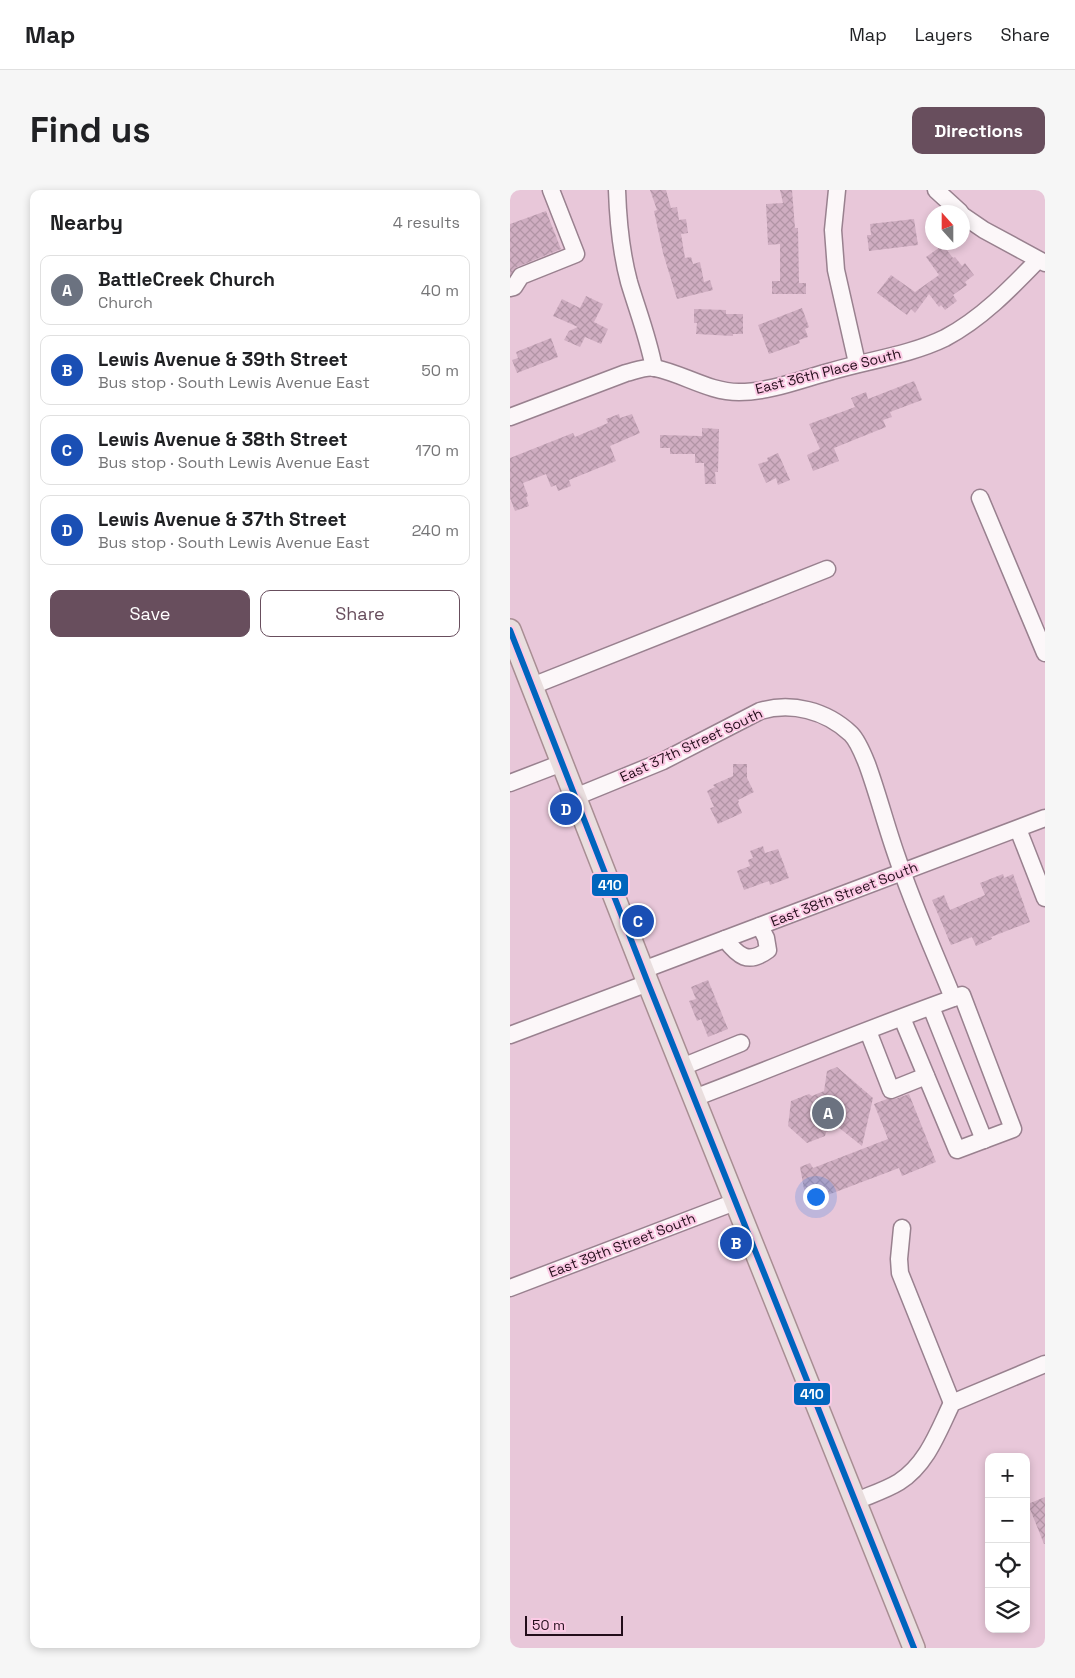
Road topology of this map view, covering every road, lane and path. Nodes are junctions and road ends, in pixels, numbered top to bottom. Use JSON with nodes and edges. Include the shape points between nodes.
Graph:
{"nodes":[{"id":1,"x":551,"y":190,"type":"edge"},
{"id":2,"x":617,"y":190,"type":"edge"},
{"id":3,"x":837,"y":190,"type":"edge"},
{"id":4,"x":936,"y":190,"type":"edge"},
{"id":5,"x":952,"y":205,"type":"edge"},
{"id":6,"x":970,"y":220,"type":"edge"},
{"id":7,"x":1042,"y":262,"type":"edge"},
{"id":8,"x":510,"y":288,"type":"edge"},
{"id":9,"x":857,"y":363,"type":"junction"},
{"id":10,"x":654,"y":368,"type":"junction"},
{"id":11,"x":510,"y":417,"type":"edge"},
{"id":12,"x":980,"y":498,"type":"dead end"},
{"id":13,"x":827,"y":569,"type":"dead end"},
{"id":14,"x":510,"y":630,"type":"edge"},
{"id":15,"x":1045,"y":653,"type":"edge"},
{"id":16,"x":532,"y":686,"type":"junction"},
{"id":17,"x":562,"y":763,"type":"junction"},
{"id":18,"x":510,"y":783,"type":"edge"},
{"id":19,"x":575,"y":797,"type":"junction"},
{"id":20,"x":1045,"y":818,"type":"edge"},
{"id":21,"x":1018,"y":829,"type":"junction"},
{"id":22,"x":902,"y":872,"type":"junction"},
{"id":23,"x":1045,"y":898,"type":"edge"},
{"id":24,"x":760,"y":926,"type":"junction"},
{"id":25,"x":725,"y":939,"type":"junction"},
{"id":26,"x":646,"y":976,"type":"junction"},
{"id":27,"x":952,"y":998,"type":"junction"},
{"id":28,"x":930,"y":1007,"type":"junction"},
{"id":29,"x":902,"y":1018,"type":"junction"},
{"id":30,"x":868,"y":1031,"type":"junction"},
{"id":31,"x":510,"y":1035,"type":"edge"},
{"id":32,"x":742,"y":1043,"type":"dead end"},
{"id":33,"x":682,"y":1067,"type":"junction"},
{"id":34,"x":926,"y":1076,"type":"junction"},
{"id":35,"x":694,"y":1098,"type":"junction"},
{"id":36,"x":984,"y":1140,"type":"junction"},
{"id":37,"x":735,"y":1202,"type":"junction"},
{"id":38,"x":902,"y":1228,"type":"dead end"},
{"id":39,"x":510,"y":1288,"type":"edge"},
{"id":40,"x":1045,"y":1364,"type":"edge"},
{"id":41,"x":952,"y":1402,"type":"junction"},
{"id":42,"x":856,"y":1501,"type":"junction"},
{"id":43,"x":914,"y":1648,"type":"edge"}],
"edges":[{"from":1,"to":8,"type":"street","via":[[576,254],[521,276]]},
{"from":2,"to":10,"type":"street","via":[[622,252],[648,336]]},
{"from":3,"to":9,"type":"street","via":[[836,270]]},
{"from":4,"to":5,"type":"street"},
{"from":6,"to":7,"type":"street"},
{"from":7,"to":9,"type":"street","name":"East 36th Place South","via":[[965,326],[944,338],[909,351]]},
{"from":9,"to":10,"type":"street","name":"East 36th Place South","via":[[785,384],[738,392],[714,389]]},
{"from":10,"to":11,"type":"street","name":"East 36th Place South","via":[[626,373]]},
{"from":12,"to":15,"type":"street"},
{"from":13,"to":16,"type":"street"},
{"from":14,"to":16,"type":"main road"},
{"from":16,"to":17,"type":"main road"},
{"from":17,"to":18,"type":"street"},
{"from":17,"to":19,"type":"main road"},
{"from":19,"to":22,"type":"street","name":"East 37th Street South","via":[[663,761],[760,711],[775,707],[802,709],[818,713],[852,735],[874,783]]},
{"from":19,"to":26,"type":"main road"},
{"from":20,"to":21,"type":"street","name":"East 38th Street South"},
{"from":21,"to":22,"type":"street","name":"East 38th Street South"},
{"from":21,"to":23,"type":"street"},
{"from":22,"to":24,"type":"street","name":"East 38th Street South"},
{"from":22,"to":27,"type":"street","name":"East 37th Street South"},
{"from":24,"to":25,"type":"street","name":"East 38th Street South"},
{"from":24,"to":25,"type":"street","via":[[768,950],[759,956],[745,957],[734,952]]},
{"from":25,"to":26,"type":"street","name":"East 38th Street South"},
{"from":26,"to":31,"type":"street","name":"East 38th Street South"},
{"from":26,"to":33,"type":"main road"},
{"from":27,"to":28,"type":"street"},
{"from":27,"to":36,"type":"street","via":[[962,995],[1014,1129]]},
{"from":28,"to":29,"type":"street"},
{"from":28,"to":36,"type":"street"},
{"from":29,"to":30,"type":"street"},
{"from":29,"to":34,"type":"street"},
{"from":30,"to":34,"type":"street","via":[[891,1090]]},
{"from":30,"to":35,"type":"street"},
{"from":32,"to":33,"type":"street"},
{"from":33,"to":35,"type":"main road"},
{"from":34,"to":36,"type":"street","via":[[957,1150]]},
{"from":35,"to":37,"type":"main road"},
{"from":37,"to":39,"type":"street","name":"East 39th Street South"},
{"from":37,"to":42,"type":"main road"},
{"from":38,"to":41,"type":"street","via":[[900,1273]]},
{"from":40,"to":41,"type":"street"},
{"from":41,"to":42,"type":"street","via":[[928,1451],[910,1474]]},
{"from":42,"to":43,"type":"main road"}]}
